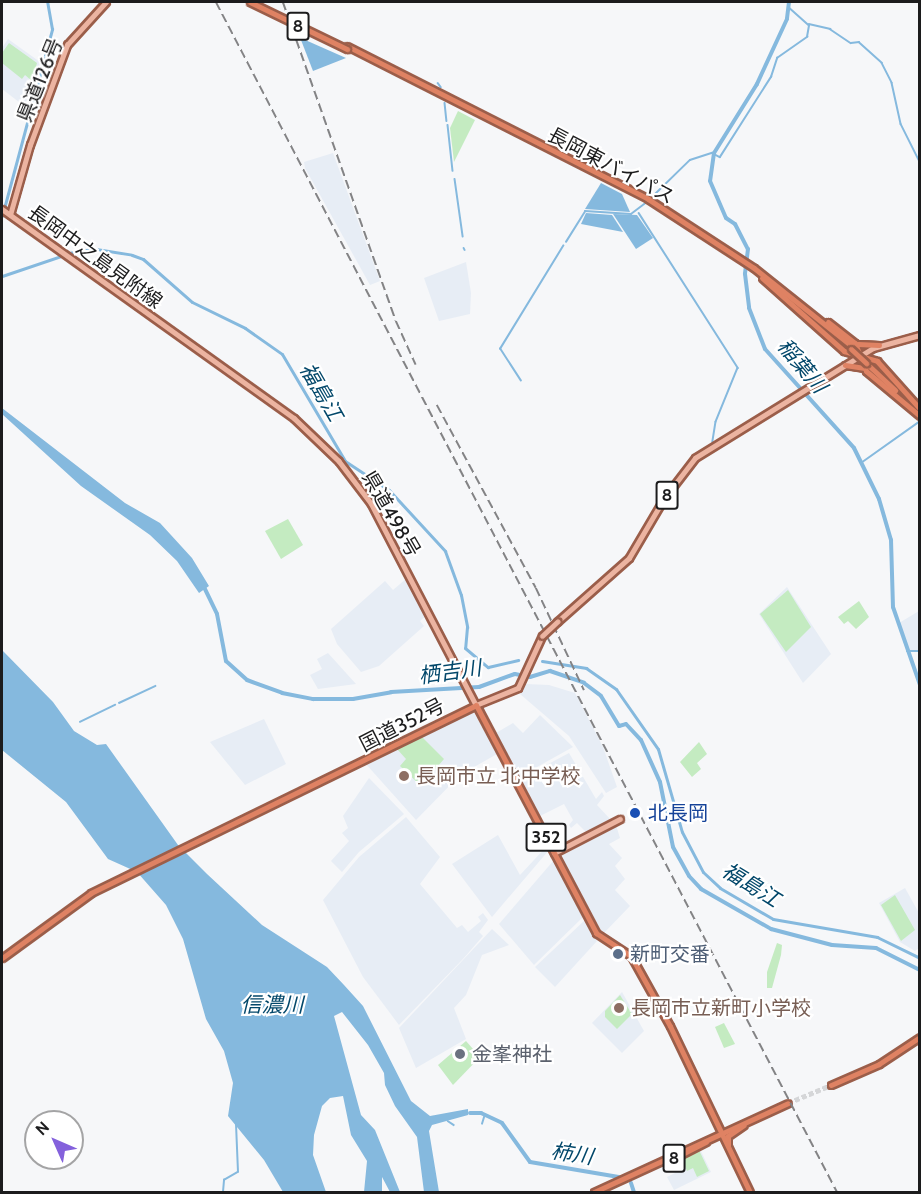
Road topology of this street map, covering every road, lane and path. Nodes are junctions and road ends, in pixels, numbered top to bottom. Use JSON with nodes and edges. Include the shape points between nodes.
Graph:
{"nodes":[{"id":1,"x":106,"y":2,"type":"edge"},
{"id":2,"x":250,"y":2,"type":"edge"},
{"id":3,"x":256,"y":2,"type":"edge"},
{"id":4,"x":347,"y":47,"type":"junction"},
{"id":5,"x":649,"y":201,"type":"junction"},
{"id":6,"x":5,"y":211,"type":"edge"},
{"id":7,"x":758,"y":273,"type":"junction"},
{"id":8,"x":171,"y":330,"type":"joint"},
{"id":9,"x":920,"y":334,"type":"edge"},
{"id":10,"x":879,"y":345,"type":"junction"},
{"id":11,"x":853,"y":346,"type":"junction"},
{"id":12,"x":844,"y":351,"type":"junction"},
{"id":13,"x":860,"y":356,"type":"junction"},
{"id":14,"x":877,"y":362,"type":"junction"},
{"id":15,"x":844,"y":365,"type":"junction"},
{"id":16,"x":866,"y":371,"type":"junction"},
{"id":17,"x":920,"y":413,"type":"edge"},
{"id":18,"x":476,"y":705,"type":"junction"},
{"id":19,"x":620,"y":819,"type":"dead end"},
{"id":20,"x":554,"y":853,"type":"junction"},
{"id":21,"x":2,"y":958,"type":"edge"},
{"id":22,"x":920,"y":1039,"type":"edge"},
{"id":23,"x":831,"y":1086,"type":"tunnel mouth"},
{"id":24,"x":744,"y":1125,"type":"junction"},
{"id":25,"x":721,"y":1133,"type":"junction"},
{"id":26,"x":729,"y":1150,"type":"junction"},
{"id":27,"x":594,"y":1192,"type":"edge"},
{"id":28,"x":601,"y":1192,"type":"edge"},
{"id":29,"x":750,"y":1192,"type":"edge"}],
"edges":[{"from":1,"to":6,"type":"main road","name":"県道126号","via":[[67,45]]},
{"from":2,"to":4,"type":"highway","name":"長岡東バイパス","number":"8","bridge":true},
{"from":3,"to":4,"type":"highway","name":"長岡東バイパス","number":"8","bridge":true},
{"from":4,"to":5,"type":"highway","name":"長岡東バイパス","number":"8"},
{"from":5,"to":7,"type":"highway","name":"長岡東バイパス","number":"8"},
{"from":5,"to":7,"type":"highway","name":"長岡東バイパス","number":"8"},
{"from":6,"to":8,"type":"main road","name":"長岡中之島見附線"},
{"from":7,"to":11,"type":"highway","name":"長岡東バイパス","number":"8"},
{"from":7,"to":11,"type":"highway","name":"長岡東バイパス","number":"8"},
{"from":7,"to":12,"type":"highway"},
{"from":8,"to":18,"type":"main road","name":"県道498号","via":[[303,425],[356,480]]},
{"from":9,"to":10,"type":"main road","number":"8"},
{"from":10,"to":11,"type":"highway"},
{"from":10,"to":13,"type":"main road","number":"8"},
{"from":10,"to":14,"type":"highway","via":[[873,353]]},
{"from":11,"to":13,"type":"highway"},
{"from":11,"to":17,"type":"highway","name":"長岡東バイパス","number":"8","bridge":true},
{"from":12,"to":13,"type":"highway"},
{"from":12,"to":15,"type":"highway","via":[[848,358]]},
{"from":13,"to":14,"type":"highway"},
{"from":13,"to":15,"type":"main road","number":"8"},
{"from":13,"to":16,"type":"highway"},
{"from":14,"to":17,"type":"highway"},
{"from":15,"to":16,"type":"highway","via":[[855,364]]},
{"from":15,"to":18,"type":"main road","number":"8","bridge":true,"via":[[691,461],[629,558],[542,636],[523,683],[509,694]]},
{"from":16,"to":17,"type":"highway"},
{"from":18,"to":20,"type":"highway","number":"352"},
{"from":18,"to":21,"type":"highway","name":"国道352号","via":[[79,900]]},
{"from":19,"to":20,"type":"main road"},
{"from":20,"to":25,"type":"highway","number":"352","via":[[599,937],[631,956]]},
{"from":22,"to":23,"type":"highway"},
{"from":24,"to":25,"type":"highway","number":"8"},
{"from":24,"to":25,"type":"highway","number":"8","via":[[789,1104]]},
{"from":24,"to":26,"type":"highway","via":[[728,1136]]},
{"from":25,"to":26,"type":"highway"},
{"from":25,"to":27,"type":"highway","number":"8"},
{"from":25,"to":28,"type":"highway","number":"8"},
{"from":26,"to":29,"type":"highway"}]}
